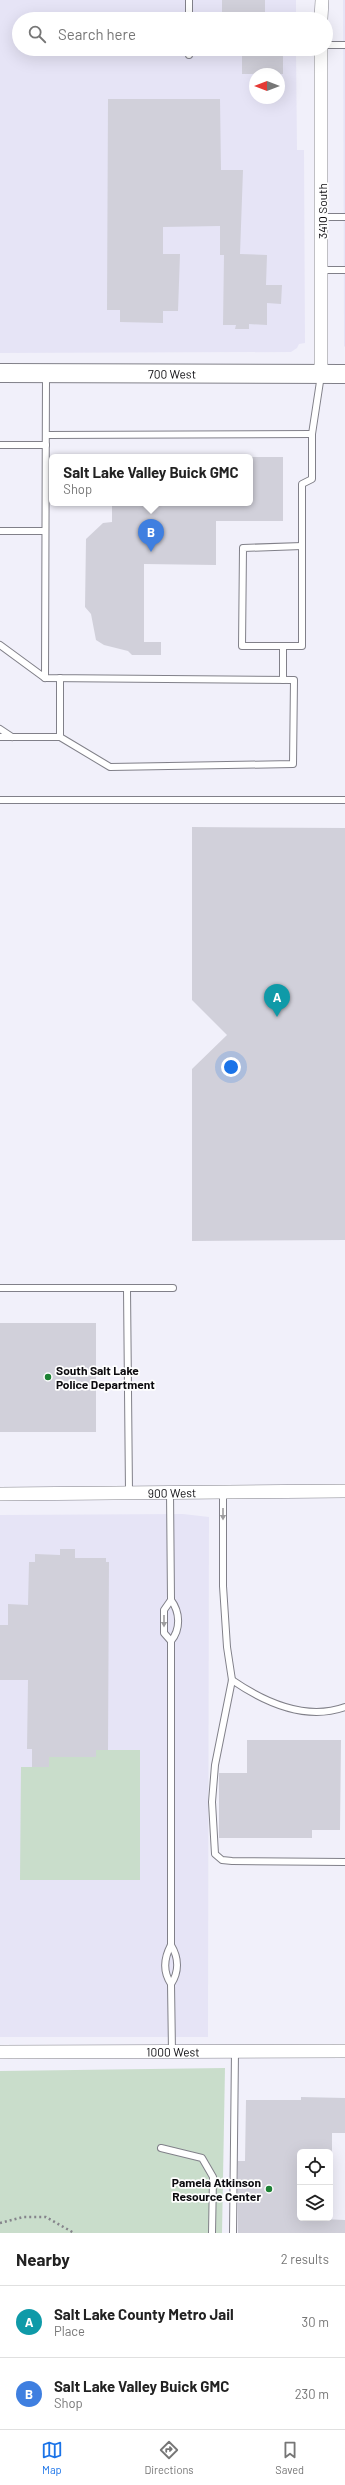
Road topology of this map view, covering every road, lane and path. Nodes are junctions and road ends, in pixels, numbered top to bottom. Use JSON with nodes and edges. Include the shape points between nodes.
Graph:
{"nodes":[{"id":1,"x":189,"y":0,"type":"edge"},
{"id":2,"x":322,"y":0,"type":"edge"},
{"id":3,"x":189,"y":12,"type":"edge"},
{"id":4,"x":322,"y":12,"type":"edge"},
{"id":5,"x":333,"y":45,"type":"edge"},
{"id":6,"x":345,"y":45,"type":"edge"},
{"id":7,"x":321,"y":56,"type":"edge"},
{"id":8,"x":322,"y":217,"type":"junction"},
{"id":9,"x":345,"y":217,"type":"edge"},
{"id":10,"x":322,"y":270,"type":"junction"},
{"id":11,"x":345,"y":270,"type":"edge"},
{"id":12,"x":0,"y":373,"type":"edge"},
{"id":13,"x":46,"y":373,"type":"junction"},
{"id":14,"x":322,"y":374,"type":"junction"},
{"id":15,"x":345,"y":374,"type":"edge"},
{"id":16,"x":312,"y":434,"type":"junction"},
{"id":17,"x":46,"y":435,"type":"junction"},
{"id":18,"x":0,"y":445,"type":"edge"},
{"id":19,"x":46,"y":445,"type":"junction"},
{"id":20,"x":0,"y":531,"type":"edge"},
{"id":21,"x":46,"y":531,"type":"junction"},
{"id":22,"x":302,"y":546,"type":"junction"},
{"id":23,"x":0,"y":645,"type":"edge"},
{"id":24,"x":282,"y":646,"type":"junction"},
{"id":25,"x":45,"y":678,"type":"junction"},
{"id":26,"x":60,"y":678,"type":"junction"},
{"id":27,"x":282,"y":680,"type":"junction"},
{"id":28,"x":0,"y":729,"type":"edge"},
{"id":29,"x":12,"y":737,"type":"junction"},
{"id":30,"x":60,"y":737,"type":"junction"},
{"id":31,"x":0,"y":738,"type":"edge"},
{"id":32,"x":0,"y":800,"type":"edge"},
{"id":33,"x":345,"y":800,"type":"edge"},
{"id":34,"x":0,"y":1288,"type":"edge"},
{"id":35,"x":173,"y":1288,"type":"dead end"},
{"id":36,"x":127,"y":1289,"type":"junction"},
{"id":37,"x":345,"y":1491,"type":"edge"},
{"id":38,"x":129,"y":1492,"type":"junction"},
{"id":39,"x":170,"y":1492,"type":"junction"},
{"id":40,"x":223,"y":1492,"type":"junction"},
{"id":41,"x":0,"y":1494,"type":"edge"},
{"id":42,"x":171,"y":1600,"type":"junction"},
{"id":43,"x":171,"y":1641,"type":"junction"},
{"id":44,"x":232,"y":1680,"type":"junction"},
{"id":45,"x":345,"y":1707,"type":"edge"},
{"id":46,"x":345,"y":1862,"type":"edge"},
{"id":47,"x":171,"y":1945,"type":"junction"},
{"id":48,"x":171,"y":1984,"type":"junction"},
{"id":49,"x":235,"y":2051,"type":"junction"},
{"id":50,"x":345,"y":2051,"type":"edge"},
{"id":51,"x":0,"y":2052,"type":"edge"},
{"id":52,"x":172,"y":2052,"type":"junction"},
{"id":53,"x":161,"y":2148,"type":"dead end"},
{"id":54,"x":0,"y":2223,"type":"edge"},
{"id":55,"x":74,"y":2233,"type":"edge"},
{"id":56,"x":212,"y":2233,"type":"edge"},
{"id":57,"x":233,"y":2233,"type":"edge"}],
"edges":[{"from":1,"to":3,"type":"lane"},
{"from":2,"to":4,"type":"street"},
{"from":5,"to":6,"type":"lane"},
{"from":7,"to":8,"type":"street","name":"3410 South"},
{"from":8,"to":9,"type":"lane"},
{"from":8,"to":10,"type":"street","name":"3410 South"},
{"from":10,"to":11,"type":"lane"},
{"from":10,"to":14,"type":"street","name":"3410 South"},
{"from":12,"to":13,"type":"street","name":"700 West"},
{"from":13,"to":14,"type":"street","name":"700 West"},
{"from":13,"to":17,"type":"lane"},
{"from":14,"to":15,"type":"street","name":"700 West"},
{"from":14,"to":16,"type":"lane"},
{"from":16,"to":17,"type":"lane"},
{"from":16,"to":22,"type":"lane","via":[[312,479],[302,484]]},
{"from":17,"to":19,"type":"lane"},
{"from":18,"to":19,"type":"lane"},
{"from":19,"to":21,"type":"lane"},
{"from":20,"to":21,"type":"lane"},
{"from":21,"to":25,"type":"lane"},
{"from":22,"to":24,"type":"lane","via":[[302,646]]},
{"from":22,"to":24,"type":"lane","via":[[243,548],[242,646]]},
{"from":23,"to":25,"type":"lane"},
{"from":24,"to":27,"type":"lane"},
{"from":25,"to":26,"type":"lane"},
{"from":26,"to":27,"type":"lane"},
{"from":26,"to":30,"type":"lane"},
{"from":27,"to":30,"type":"lane","via":[[294,680],[293,764],[110,767]]},
{"from":28,"to":29,"type":"lane"},
{"from":29,"to":30,"type":"lane"},
{"from":29,"to":31,"type":"lane"},
{"from":32,"to":33,"type":"lane"},
{"from":34,"to":36,"type":"lane"},
{"from":35,"to":36,"type":"lane"},
{"from":36,"to":38,"type":"lane"},
{"from":37,"to":40,"type":"street","name":"900 West"},
{"from":38,"to":39,"type":"street","name":"900 West"},
{"from":38,"to":41,"type":"street","name":"900 West"},
{"from":39,"to":40,"type":"street","name":"900 West"},
{"from":39,"to":42,"type":"lane"},
{"from":40,"to":44,"type":"lane","one_way":true,"via":[[227,1647]]},
{"from":42,"to":43,"type":"lane","one_way":true,"via":[[164,1610],[164,1633]]},
{"from":42,"to":43,"type":"lane","via":[[178,1609],[178,1633]]},
{"from":43,"to":47,"type":"lane"},
{"from":44,"to":45,"type":"lane","via":[[264,1698],[297,1710],[316,1712]]},
{"from":44,"to":46,"type":"lane","via":[[215,1765],[212,1802],[215,1854],[222,1860],[232,1861]]},
{"from":47,"to":48,"type":"lane","via":[[166,1954],[166,1976]]},
{"from":47,"to":48,"type":"lane","via":[[176,1954],[176,1976]]},
{"from":48,"to":52,"type":"lane"},
{"from":49,"to":50,"type":"street","name":"1000 West"},
{"from":49,"to":52,"type":"street","name":"1000 West"},
{"from":49,"to":57,"type":"lane"},
{"from":51,"to":52,"type":"street","name":"1000 West"},
{"from":53,"to":56,"type":"lane","via":[[202,2158],[213,2177]]},
{"from":54,"to":55,"type":"path","via":[[23,2217],[46,2217]]}]}
